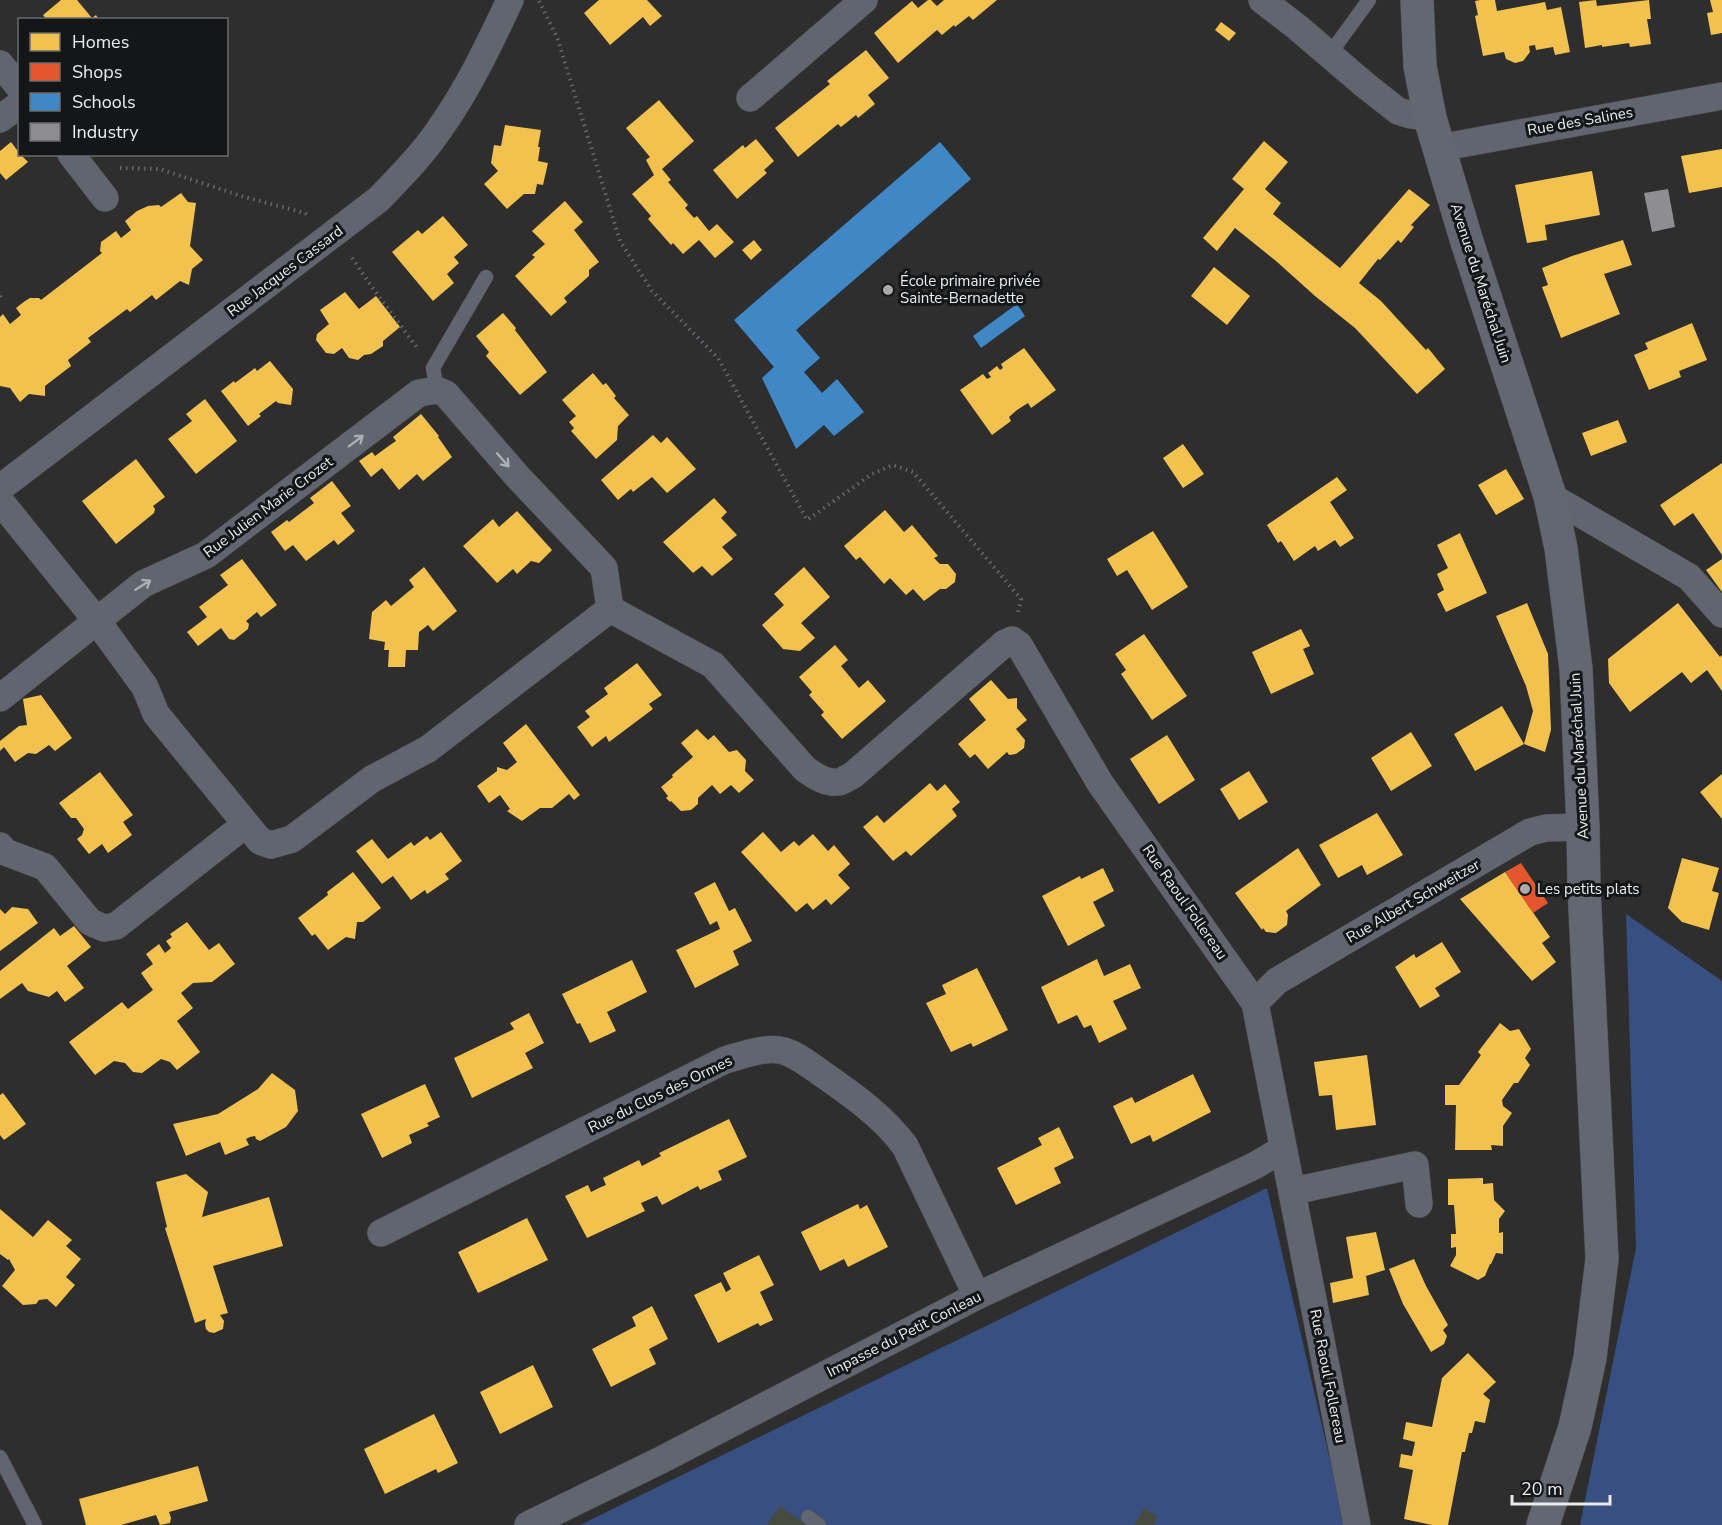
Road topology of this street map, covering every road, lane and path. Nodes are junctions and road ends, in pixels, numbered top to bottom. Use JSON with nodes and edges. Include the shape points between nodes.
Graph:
{"nodes":[{"id":1,"x":510,"y":0,"type":"edge"},
{"id":2,"x":538,"y":0,"type":"edge"},
{"id":3,"x":864,"y":0,"type":"edge"},
{"id":4,"x":1262,"y":0,"type":"edge"},
{"id":5,"x":1369,"y":0,"type":"edge"},
{"id":6,"x":1417,"y":0,"type":"edge"},
{"id":7,"x":1329,"y":55,"type":"junction"},
{"id":8,"x":0,"y":64,"type":"edge"},
{"id":9,"x":18,"y":86,"type":"edge"},
{"id":10,"x":1722,"y":96,"type":"edge"},
{"id":11,"x":750,"y":98,"type":"dead end"},
{"id":12,"x":18,"y":106,"type":"edge"},
{"id":13,"x":0,"y":119,"type":"edge"},
{"id":14,"x":1434,"y":133,"type":"junction"},
{"id":15,"x":75,"y":161,"type":"edge"},
{"id":16,"x":105,"y":198,"type":"dead end"},
{"id":17,"x":335,"y":233,"type":"junction"},
{"id":18,"x":486,"y":277,"type":"dead end"},
{"id":19,"x":435,"y":379,"type":"junction"},
{"id":20,"x":0,"y":488,"type":"edge"},
{"id":21,"x":1550,"y":496,"type":"junction"},
{"id":22,"x":0,"y":501,"type":"edge"},
{"id":23,"x":610,"y":609,"type":"junction"},
{"id":24,"x":1722,"y":614,"type":"edge"},
{"id":25,"x":97,"y":621,"type":"junction"},
{"id":26,"x":1012,"y":640,"type":"junction"},
{"id":27,"x":0,"y":698,"type":"edge"},
{"id":28,"x":246,"y":824,"type":"junction"},
{"id":29,"x":1583,"y":827,"type":"junction"},
{"id":30,"x":0,"y":846,"type":"edge"},
{"id":31,"x":1255,"y":1003,"type":"junction"},
{"id":32,"x":1283,"y":1149,"type":"junction"},
{"id":33,"x":1293,"y":1191,"type":"junction"},
{"id":34,"x":1419,"y":1204,"type":"dead end"},
{"id":35,"x":381,"y":1233,"type":"dead end"},
{"id":36,"x":977,"y":1296,"type":"junction"},
{"id":37,"x":0,"y":1457,"type":"edge"},
{"id":38,"x":35,"y":1525,"type":"edge"},
{"id":39,"x":528,"y":1525,"type":"edge"},
{"id":40,"x":1357,"y":1525,"type":"edge"},
{"id":41,"x":1543,"y":1525,"type":"edge"}],
"edges":[{"from":1,"to":17,"type":"street","name":"Rue Jacques Cassard","via":[[482,60],[438,132],[379,199]]},
{"from":2,"to":26,"type":"path","via":[[557,37],[620,241],[652,291],[718,358],[807,519],[872,474],[893,465],[913,472],[1021,599]]},
{"from":3,"to":11,"type":"street"},
{"from":4,"to":7,"type":"street"},
{"from":5,"to":7,"type":"lane"},
{"from":6,"to":14,"type":"street","name":"Avenue du Maréchal Juin","via":[[1420,66]]},
{"from":7,"to":14,"type":"street","via":[[1398,111],[1411,115]]},
{"from":8,"to":9,"type":"street"},
{"from":10,"to":14,"type":"street","name":"Rue des Salines"},
{"from":12,"to":13,"type":"street"},
{"from":14,"to":21,"type":"street","name":"Avenue du Maréchal Juin"},
{"from":15,"to":16,"type":"street"},
{"from":15,"to":17,"type":"path","via":[[160,169],[305,213]]},
{"from":17,"to":19,"type":"path"},
{"from":17,"to":20,"type":"street","name":"Rue Jacques Cassard"},
{"from":18,"to":19,"type":"lane"},
{"from":19,"to":23,"type":"street","one_way":true,"via":[[516,476],[604,568]]},
{"from":25,"to":19,"type":"street","name":"Rue Julien Marie Crozet","one_way":true,"via":[[143,584],[206,555]]},
{"from":21,"to":24,"type":"street","via":[[1689,577]]},
{"from":21,"to":29,"type":"street","name":"Avenue du Maréchal Juin","via":[[1561,548],[1576,669]]},
{"from":22,"to":25,"type":"street"},
{"from":23,"to":26,"type":"street","via":[[713,665],[806,769],[824,780],[839,782],[853,775]]},
{"from":23,"to":28,"type":"street","via":[[428,750],[372,779],[292,839],[271,846],[260,841]]},
{"from":25,"to":27,"type":"street","name":"Rue Julien Marie Crozet"},
{"from":25,"to":28,"type":"street","via":[[145,687],[156,714]]},
{"from":26,"to":31,"type":"street","name":"Rue Raoul Follereau","via":[[1019,645],[1101,783]]},
{"from":28,"to":30,"type":"street","via":[[116,926],[104,928],[90,922],[45,867],[4,852]]},
{"from":29,"to":31,"type":"street","name":"Rue Albert Schweitzer","via":[[1530,832],[1277,981]]},
{"from":29,"to":41,"type":"street","name":"Avenue du Maréchal Juin","via":[[1602,1258],[1590,1359],[1575,1427]]},
{"from":31,"to":32,"type":"street","name":"Rue Raoul Follereau"},
{"from":32,"to":33,"type":"street","name":"Rue Raoul Follereau"},
{"from":32,"to":36,"type":"street","name":"Impasse du Petit Conleau"},
{"from":33,"to":34,"type":"street","via":[[1415,1165]]},
{"from":33,"to":40,"type":"street","name":"Rue Raoul Follereau"},
{"from":35,"to":36,"type":"street","name":"Rue du Clos des Ormes","via":[[725,1060],[768,1050],[784,1051],[836,1084],[894,1131],[905,1146]]},
{"from":36,"to":39,"type":"street","name":"Impasse du Petit Conleau"},
{"from":37,"to":38,"type":"lane"}]}
